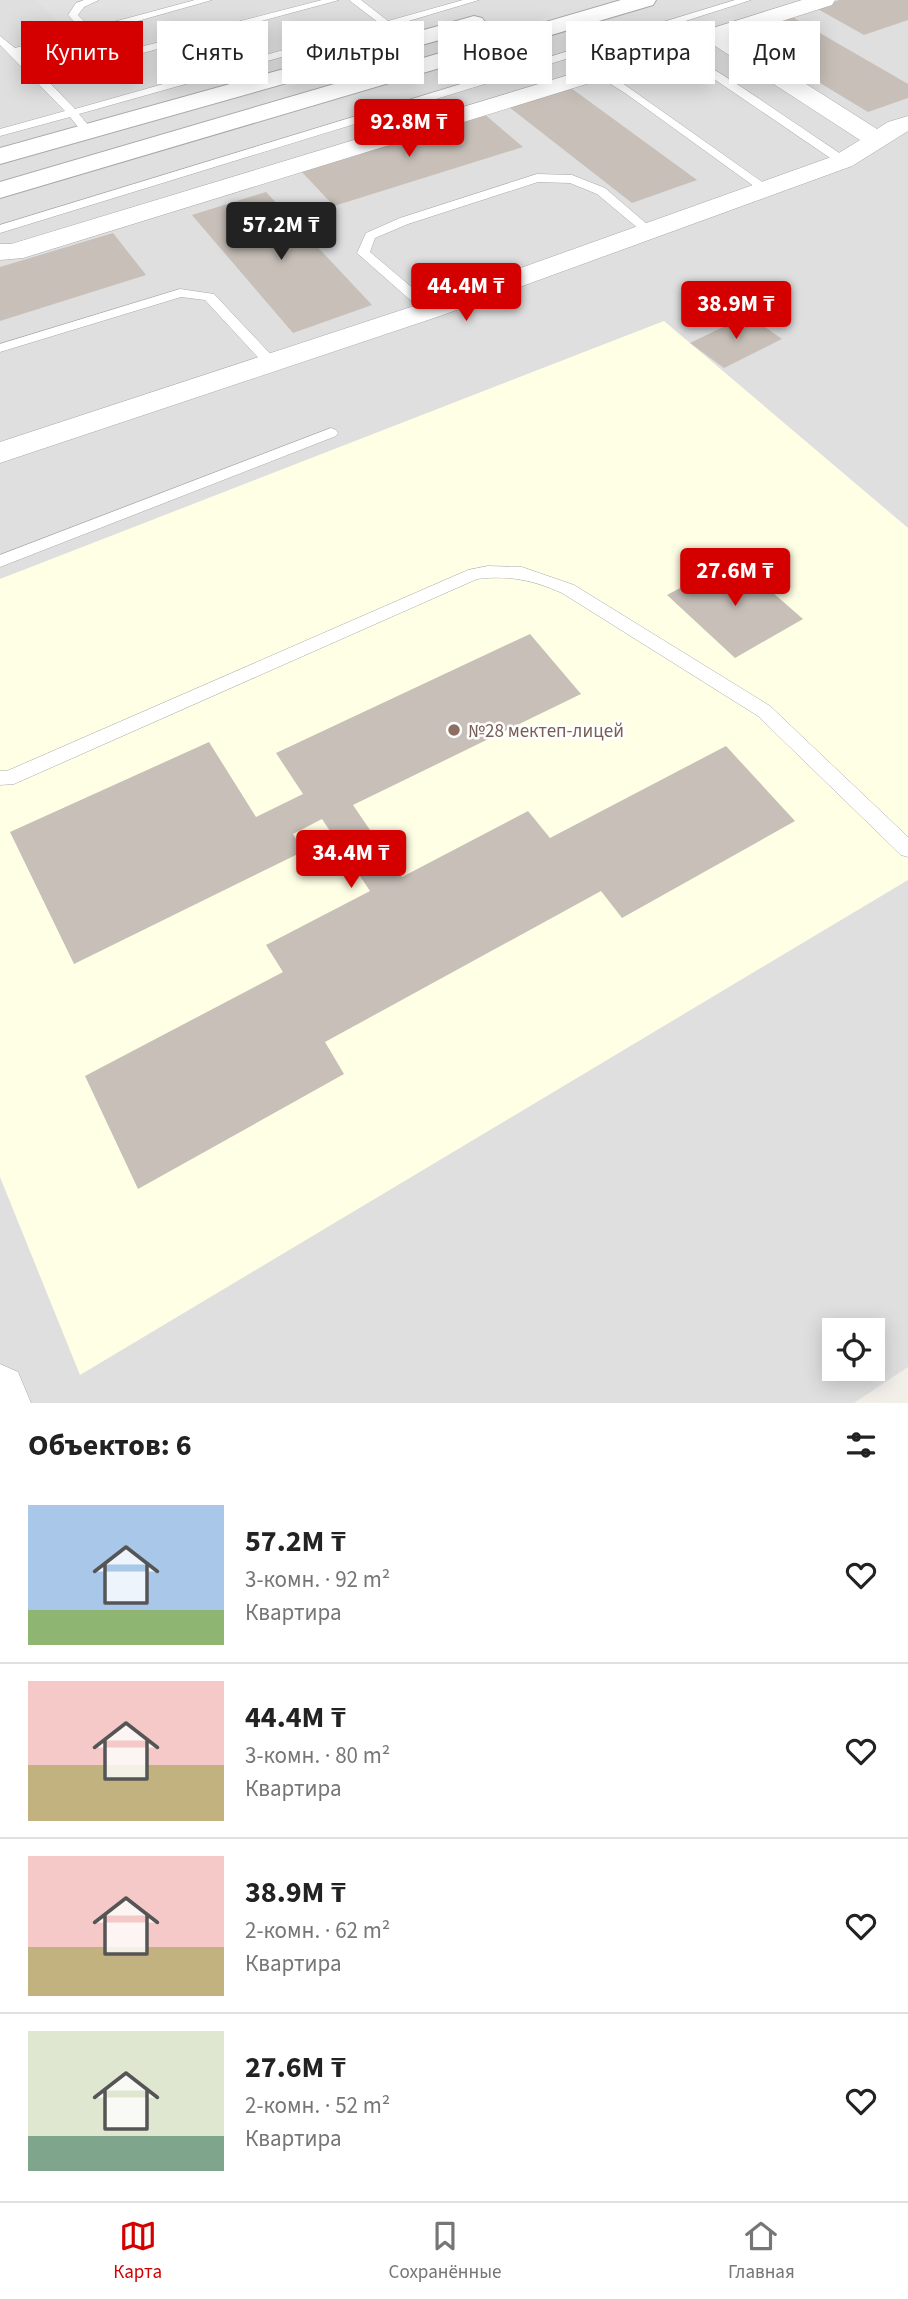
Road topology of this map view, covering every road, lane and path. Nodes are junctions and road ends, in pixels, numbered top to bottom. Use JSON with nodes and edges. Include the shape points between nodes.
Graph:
{"nodes":[{"id":1,"x":94,"y":0,"type":"edge"},
{"id":2,"x":207,"y":0,"type":"edge"},
{"id":3,"x":334,"y":0,"type":"edge"},
{"id":4,"x":354,"y":0,"type":"edge"},
{"id":5,"x":474,"y":0,"type":"edge"},
{"id":6,"x":645,"y":0,"type":"edge"},
{"id":7,"x":746,"y":0,"type":"edge"},
{"id":8,"x":820,"y":0,"type":"edge"},
{"id":9,"x":501,"y":15,"type":"dead end"},
{"id":10,"x":79,"y":21,"type":"edge"},
{"id":11,"x":130,"y":21,"type":"edge"},
{"id":12,"x":383,"y":21,"type":"edge"},
{"id":13,"x":402,"y":21,"type":"edge"},
{"id":14,"x":678,"y":21,"type":"edge"},
{"id":15,"x":424,"y":37,"type":"edge"},
{"id":16,"x":0,"y":39,"type":"edge"},
{"id":17,"x":21,"y":50,"type":"edge"},
{"id":18,"x":143,"y":50,"type":"edge"},
{"id":19,"x":14,"y":52,"type":"junction"},
{"id":20,"x":566,"y":55,"type":"edge"},
{"id":21,"x":282,"y":58,"type":"edge"},
{"id":22,"x":21,"y":59,"type":"edge"},
{"id":23,"x":282,"y":72,"type":"edge"},
{"id":24,"x":715,"y":75,"type":"edge"},
{"id":25,"x":566,"y":83,"type":"edge"},
{"id":26,"x":45,"y":84,"type":"edge"},
{"id":27,"x":617,"y":84,"type":"edge"},
{"id":28,"x":80,"y":122,"type":"junction"},
{"id":29,"x":908,"y":123,"type":"edge"},
{"id":30,"x":0,"y":133,"type":"edge"},
{"id":31,"x":878,"y":141,"type":"junction"},
{"id":32,"x":0,"y":156,"type":"edge"},
{"id":33,"x":843,"y":162,"type":"junction"},
{"id":34,"x":766,"y":189,"type":"junction"},
{"id":35,"x":0,"y":190,"type":"edge"},
{"id":36,"x":0,"y":229,"type":"edge"},
{"id":37,"x":649,"y":231,"type":"junction"},
{"id":38,"x":0,"y":252,"type":"edge"},
{"id":39,"x":430,"y":310,"type":"junction"},
{"id":40,"x":0,"y":348,"type":"edge"},
{"id":41,"x":271,"y":363,"type":"junction"},
{"id":42,"x":331,"y":433,"type":"dead end"},
{"id":43,"x":0,"y":453,"type":"edge"},
{"id":44,"x":0,"y":561,"type":"edge"},
{"id":45,"x":0,"y":778,"type":"edge"},
{"id":46,"x":908,"y":849,"type":"edge"},
{"id":47,"x":0,"y":1390,"type":"edge"},
{"id":48,"x":5,"y":1403,"type":"edge"}],
"edges":[{"from":1,"to":10,"type":"lane","via":[[80,5],[73,15]]},
{"from":2,"to":11,"type":"lane"},
{"from":3,"to":18,"type":"lane"},
{"from":4,"to":12,"type":"lane"},
{"from":5,"to":13,"type":"lane"},
{"from":6,"to":35,"type":"street"},
{"from":7,"to":14,"type":"lane"},
{"from":8,"to":31,"type":"street","via":[[721,33],[720,39]]},
{"from":9,"to":15,"type":"street"},
{"from":16,"to":19,"type":"lane"},
{"from":17,"to":19,"type":"lane"},
{"from":19,"to":22,"type":"lane"},
{"from":20,"to":36,"type":"lane"},
{"from":21,"to":28,"type":"lane"},
{"from":23,"to":28,"type":"street"},
{"from":24,"to":33,"type":"lane"},
{"from":25,"to":38,"type":"street","via":[[13,252]]},
{"from":26,"to":28,"type":"lane"},
{"from":27,"to":34,"type":"lane"},
{"from":28,"to":30,"type":"lane"},
{"from":28,"to":32,"type":"street"},
{"from":29,"to":31,"type":"street"},
{"from":31,"to":33,"type":"street"},
{"from":33,"to":34,"type":"street"},
{"from":34,"to":37,"type":"street"},
{"from":37,"to":39,"type":"street"},
{"from":37,"to":39,"type":"lane","via":[[601,191],[572,179],[537,178],[370,236],[363,253]]},
{"from":39,"to":41,"type":"street"},
{"from":40,"to":41,"type":"lane","via":[[180,293],[209,297]]},
{"from":41,"to":43,"type":"street"},
{"from":42,"to":44,"type":"lane"},
{"from":45,"to":46,"type":"lane","via":[[8,779],[474,574],[506,569],[568,589],[764,711]]},
{"from":47,"to":48,"type":"street"}]}
